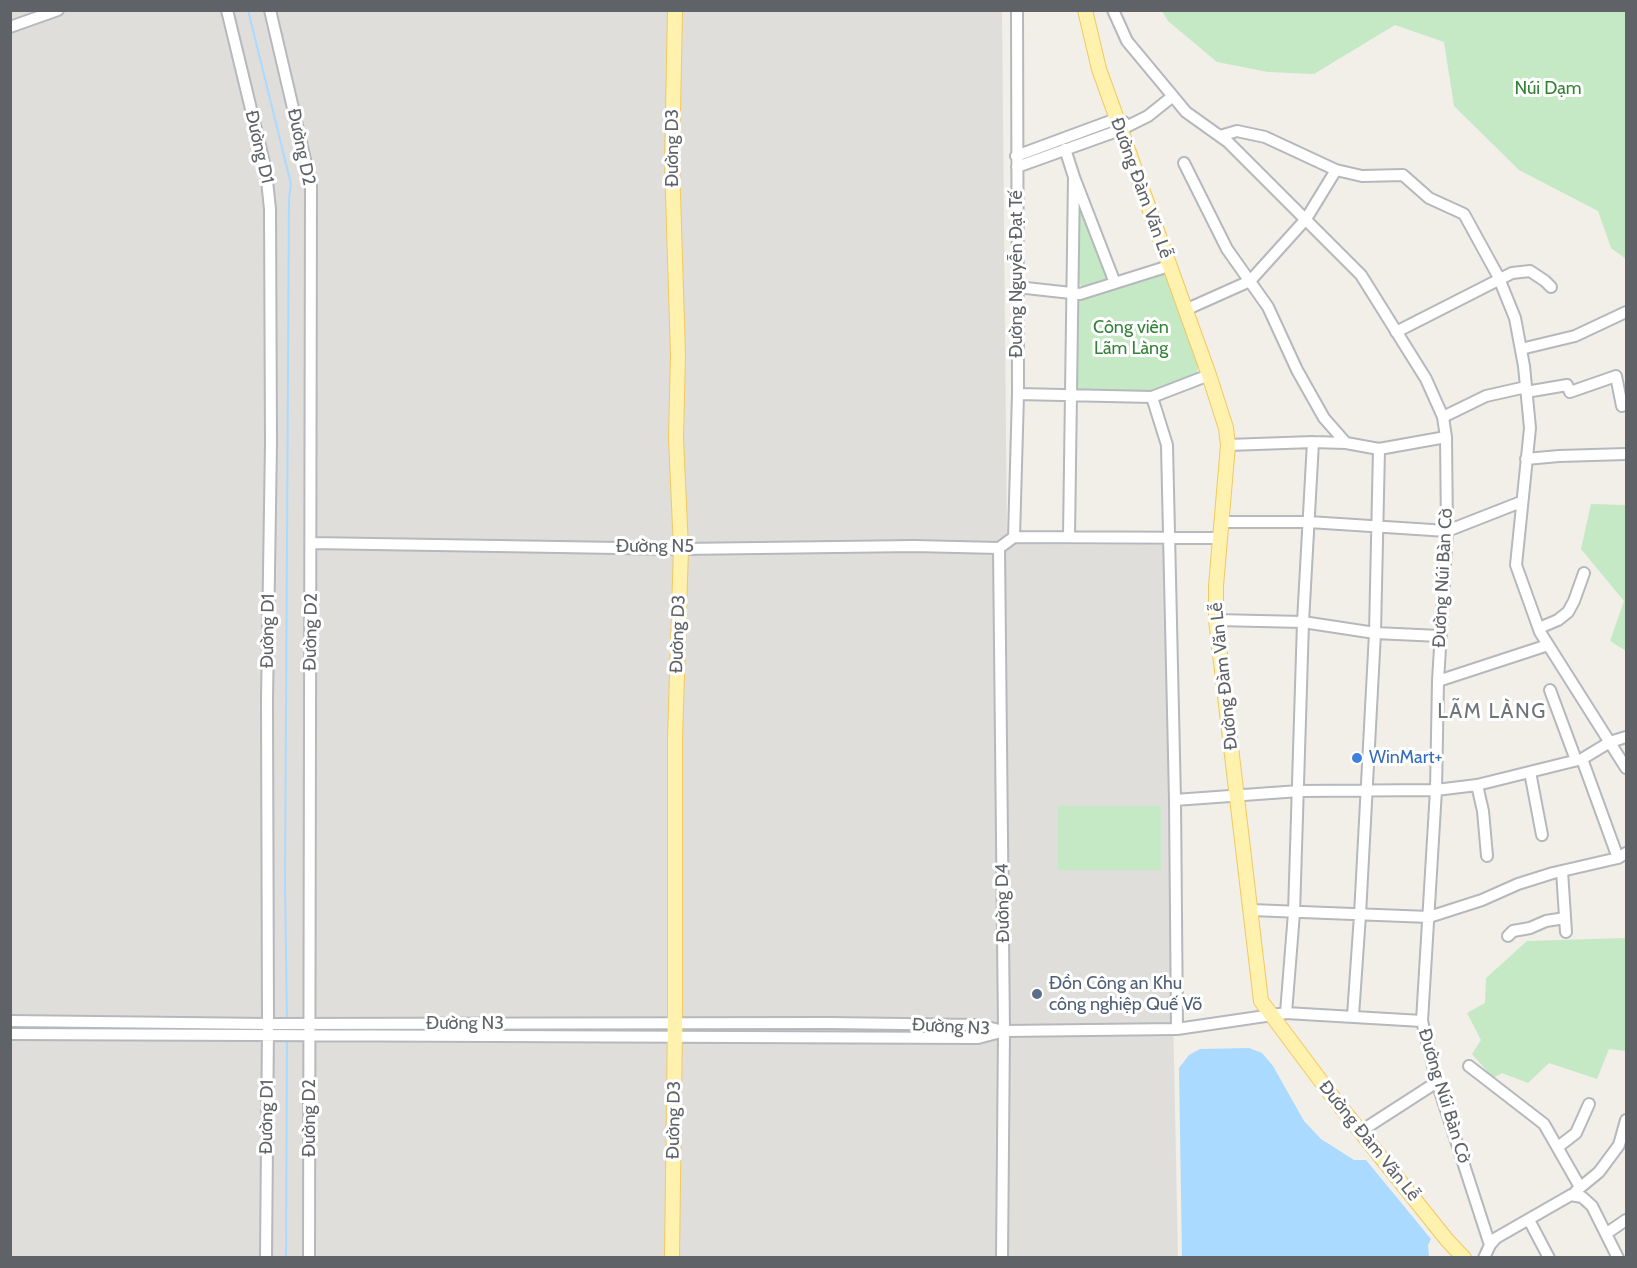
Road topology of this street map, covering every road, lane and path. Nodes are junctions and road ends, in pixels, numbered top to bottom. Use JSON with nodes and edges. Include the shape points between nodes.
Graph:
{"nodes":[{"id":1,"x":39,"y":10,"type":"edge"},
{"id":2,"x":58,"y":10,"type":"edge"},
{"id":3,"x":226,"y":10,"type":"edge"},
{"id":4,"x":270,"y":10,"type":"edge"},
{"id":5,"x":675,"y":10,"type":"edge"},
{"id":6,"x":1017,"y":10,"type":"edge"},
{"id":7,"x":1085,"y":10,"type":"edge"},
{"id":8,"x":1113,"y":10,"type":"edge"},
{"id":9,"x":10,"y":21,"type":"edge"},
{"id":10,"x":10,"y":27,"type":"edge"},
{"id":11,"x":1173,"y":96,"type":"junction"},
{"id":12,"x":1122,"y":125,"type":"junction"},
{"id":13,"x":1220,"y":136,"type":"junction"},
{"id":14,"x":1065,"y":149,"type":"junction"},
{"id":15,"x":1017,"y":162,"type":"junction"},
{"id":16,"x":1184,"y":163,"type":"dead end"},
{"id":17,"x":1336,"y":170,"type":"junction"},
{"id":18,"x":1074,"y":177,"type":"junction"},
{"id":19,"x":1306,"y":219,"type":"junction"},
{"id":20,"x":1169,"y":266,"type":"junction"},
{"id":21,"x":1500,"y":279,"type":"junction"},
{"id":22,"x":1250,"y":281,"type":"junction"},
{"id":23,"x":1115,"y":283,"type":"junction"},
{"id":24,"x":1017,"y":287,"type":"junction"},
{"id":25,"x":1551,"y":287,"type":"dead end"},
{"id":26,"x":1073,"y":292,"type":"junction"},
{"id":27,"x":1185,"y":310,"type":"junction"},
{"id":28,"x":1626,"y":312,"type":"edge"},
{"id":29,"x":1396,"y":332,"type":"junction"},
{"id":30,"x":1521,"y":349,"type":"junction"},
{"id":31,"x":1209,"y":375,"type":"junction"},
{"id":32,"x":1526,"y":390,"type":"junction"},
{"id":33,"x":1018,"y":394,"type":"junction"},
{"id":34,"x":1070,"y":394,"type":"junction"},
{"id":35,"x":1152,"y":397,"type":"junction"},
{"id":36,"x":1622,"y":406,"type":"dead end"},
{"id":37,"x":1443,"y":417,"type":"junction"},
{"id":38,"x":1446,"y":437,"type":"junction"},
{"id":39,"x":1313,"y":442,"type":"junction"},
{"id":40,"x":1346,"y":443,"type":"junction"},
{"id":41,"x":1228,"y":446,"type":"junction"},
{"id":42,"x":1379,"y":449,"type":"junction"},
{"id":43,"x":1626,"y":454,"type":"edge"},
{"id":44,"x":1526,"y":459,"type":"junction"},
{"id":45,"x":1521,"y":502,"type":"junction"},
{"id":46,"x":1223,"y":522,"type":"junction"},
{"id":47,"x":1309,"y":522,"type":"junction"},
{"id":48,"x":1377,"y":525,"type":"junction"},
{"id":49,"x":1447,"y":531,"type":"junction"},
{"id":50,"x":1014,"y":537,"type":"junction"},
{"id":51,"x":1069,"y":537,"type":"junction"},
{"id":52,"x":1169,"y":537,"type":"junction"},
{"id":53,"x":1221,"y":538,"type":"junction"},
{"id":54,"x":312,"y":543,"type":"junction"},
{"id":55,"x":999,"y":548,"type":"junction"},
{"id":56,"x":681,"y":549,"type":"junction"},
{"id":57,"x":1584,"y":573,"type":"dead end"},
{"id":58,"x":1216,"y":620,"type":"junction"},
{"id":59,"x":1303,"y":622,"type":"junction"},
{"id":60,"x":1539,"y":628,"type":"junction"},
{"id":61,"x":1375,"y":633,"type":"junction"},
{"id":62,"x":1440,"y":636,"type":"junction"},
{"id":63,"x":1548,"y":645,"type":"junction"},
{"id":64,"x":1438,"y":681,"type":"junction"},
{"id":65,"x":1550,"y":690,"type":"dead end"},
{"id":66,"x":1626,"y":736,"type":"edge"},
{"id":67,"x":1610,"y":742,"type":"junction"},
{"id":68,"x":1579,"y":760,"type":"junction"},
{"id":69,"x":1626,"y":768,"type":"edge"},
{"id":70,"x":1530,"y":772,"type":"junction"},
{"id":71,"x":1477,"y":785,"type":"junction"},
{"id":72,"x":1367,"y":790,"type":"junction"},
{"id":73,"x":1436,"y":790,"type":"junction"},
{"id":74,"x":1299,"y":791,"type":"junction"},
{"id":75,"x":1237,"y":795,"type":"junction"},
{"id":76,"x":1175,"y":800,"type":"junction"},
{"id":77,"x":1542,"y":835,"type":"dead end"},
{"id":78,"x":1487,"y":856,"type":"dead end"},
{"id":79,"x":1622,"y":856,"type":"edge"},
{"id":80,"x":1562,"y":871,"type":"junction"},
{"id":81,"x":1251,"y":910,"type":"junction"},
{"id":82,"x":1294,"y":913,"type":"junction"},
{"id":83,"x":1360,"y":915,"type":"junction"},
{"id":84,"x":1430,"y":917,"type":"junction"},
{"id":85,"x":1565,"y":918,"type":"junction"},
{"id":86,"x":1566,"y":932,"type":"dead end"},
{"id":87,"x":1508,"y":936,"type":"dead end"},
{"id":88,"x":1286,"y":1013,"type":"junction"},
{"id":89,"x":1269,"y":1015,"type":"junction"},
{"id":90,"x":1353,"y":1016,"type":"junction"},
{"id":91,"x":10,"y":1021,"type":"edge"},
{"id":92,"x":69,"y":1021,"type":"junction"},
{"id":93,"x":1422,"y":1021,"type":"junction"},
{"id":94,"x":493,"y":1024,"type":"junction"},
{"id":95,"x":271,"y":1029,"type":"junction"},
{"id":96,"x":306,"y":1029,"type":"junction"},
{"id":97,"x":675,"y":1029,"type":"junction"},
{"id":98,"x":1178,"y":1029,"type":"junction"},
{"id":99,"x":1004,"y":1031,"type":"junction"},
{"id":100,"x":10,"y":1034,"type":"edge"},
{"id":101,"x":69,"y":1034,"type":"junction"},
{"id":102,"x":493,"y":1037,"type":"junction"},
{"id":103,"x":1469,"y":1066,"type":"dead end"},
{"id":104,"x":1437,"y":1082,"type":"junction"},
{"id":105,"x":1589,"y":1104,"type":"dead end"},
{"id":106,"x":1626,"y":1120,"type":"edge"},
{"id":107,"x":1361,"y":1131,"type":"junction"},
{"id":108,"x":1558,"y":1148,"type":"junction"},
{"id":109,"x":1580,"y":1187,"type":"junction"},
{"id":110,"x":1571,"y":1195,"type":"junction"},
{"id":111,"x":1529,"y":1220,"type":"junction"},
{"id":112,"x":1626,"y":1220,"type":"edge"},
{"id":113,"x":1607,"y":1233,"type":"junction"},
{"id":114,"x":1490,"y":1245,"type":"junction"},
{"id":115,"x":266,"y":1257,"type":"edge"},
{"id":116,"x":309,"y":1257,"type":"edge"},
{"id":117,"x":672,"y":1257,"type":"edge"},
{"id":118,"x":1002,"y":1257,"type":"edge"},
{"id":119,"x":1464,"y":1257,"type":"edge"},
{"id":120,"x":1484,"y":1257,"type":"edge"},
{"id":121,"x":1548,"y":1257,"type":"edge"},
{"id":122,"x":1618,"y":1257,"type":"edge"}],
"edges":[{"from":1,"to":9,"type":"street"},
{"from":2,"to":10,"type":"street"},
{"from":3,"to":95,"type":"street","name":"Đường D1","via":[[270,191],[267,700]]},
{"from":4,"to":54,"type":"street","name":"Đường D2","via":[[311,185]]},
{"from":5,"to":56,"type":"main road","name":"Đường D3","via":[[672,162]]},
{"from":6,"to":15,"type":"street","name":"Đường Nguyễn Đạt Tế"},
{"from":7,"to":12,"type":"main road","name":"Đường Đàm Văn Lễ","via":[[1099,69]]},
{"from":8,"to":11,"type":"street","name":"Đường Núi Bàn Cờ","via":[[1127,41]]},
{"from":11,"to":12,"type":"street","via":[[1148,116]]},
{"from":11,"to":13,"type":"street","name":"Đường Núi Bàn Cờ","via":[[1186,112]]},
{"from":12,"to":14,"type":"street"},
{"from":12,"to":15,"type":"street"},
{"from":12,"to":20,"type":"main road","name":"Đường Đàm Văn Lễ"},
{"from":13,"to":17,"type":"street","via":[[1238,131],[1264,137]]},
{"from":13,"to":19,"type":"street","name":"Đường Núi Bàn Cờ"},
{"from":14,"to":15,"type":"street"},
{"from":14,"to":18,"type":"street"},
{"from":15,"to":24,"type":"street","name":"Đường Nguyễn Đạt Tế"},
{"from":16,"to":22,"type":"street","via":[[1227,249]]},
{"from":17,"to":19,"type":"street"},
{"from":17,"to":21,"type":"street","via":[[1362,176],[1403,175],[1429,198],[1464,214]]},
{"from":18,"to":23,"type":"street"},
{"from":18,"to":26,"type":"street"},
{"from":19,"to":22,"type":"street"},
{"from":19,"to":29,"type":"street","name":"Đường Núi Bàn Cờ","via":[[1361,276]]},
{"from":20,"to":23,"type":"street"},
{"from":20,"to":27,"type":"main road","name":"Đường Đàm Văn Lễ"},
{"from":21,"to":25,"type":"street","via":[[1521,270],[1530,271]]},
{"from":21,"to":29,"type":"street"},
{"from":21,"to":30,"type":"street","via":[[1515,318]]},
{"from":22,"to":27,"type":"street"},
{"from":22,"to":40,"type":"street","via":[[1268,307],[1324,418]]},
{"from":23,"to":26,"type":"street","via":[[1080,294]]},
{"from":24,"to":26,"type":"street"},
{"from":24,"to":33,"type":"street","name":"Đường Nguyễn Đạt Tế"},
{"from":26,"to":34,"type":"street"},
{"from":27,"to":31,"type":"main road","name":"Đường Đàm Văn Lễ"},
{"from":28,"to":30,"type":"street","via":[[1575,336]]},
{"from":29,"to":37,"type":"street","name":"Đường Núi Bàn Cờ","via":[[1426,379]]},
{"from":30,"to":32,"type":"street"},
{"from":31,"to":35,"type":"street"},
{"from":31,"to":41,"type":"main road","name":"Đường Đàm Văn Lễ"},
{"from":32,"to":36,"type":"street","via":[[1567,385],[1570,392],[1616,376]]},
{"from":32,"to":37,"type":"street","via":[[1486,396]]},
{"from":32,"to":44,"type":"street","via":[[1530,428]]},
{"from":33,"to":34,"type":"street"},
{"from":33,"to":50,"type":"street","name":"Đường Nguyễn Đạt Tế"},
{"from":34,"to":35,"type":"street"},
{"from":34,"to":51,"type":"street"},
{"from":35,"to":52,"type":"street","via":[[1167,445]]},
{"from":37,"to":38,"type":"street","name":"Đường Núi Bàn Cờ"},
{"from":38,"to":42,"type":"street"},
{"from":38,"to":49,"type":"street","name":"Đường Núi Bàn Cờ"},
{"from":39,"to":40,"type":"street"},
{"from":39,"to":41,"type":"street"},
{"from":39,"to":47,"type":"street"},
{"from":40,"to":42,"type":"street"},
{"from":41,"to":46,"type":"main road","name":"Đường Đàm Văn Lễ"},
{"from":42,"to":48,"type":"street"},
{"from":43,"to":44,"type":"street"},
{"from":44,"to":45,"type":"street"},
{"from":45,"to":49,"type":"street"},
{"from":45,"to":60,"type":"street","via":[[1516,566]]},
{"from":46,"to":47,"type":"street"},
{"from":46,"to":53,"type":"main road","name":"Đường Đàm Văn Lễ"},
{"from":47,"to":48,"type":"street"},
{"from":47,"to":59,"type":"street"},
{"from":48,"to":49,"type":"street"},
{"from":48,"to":61,"type":"street"},
{"from":49,"to":62,"type":"street","name":"Đường Núi Bàn Cờ"},
{"from":50,"to":51,"type":"street"},
{"from":50,"to":55,"type":"street"},
{"from":51,"to":52,"type":"street"},
{"from":52,"to":53,"type":"street"},
{"from":52,"to":76,"type":"street"},
{"from":53,"to":58,"type":"main road","name":"Đường Đàm Văn Lễ"},
{"from":54,"to":56,"type":"street","name":"Đường N5"},
{"from":54,"to":96,"type":"street","name":"Đường D2"},
{"from":55,"to":56,"type":"street","name":"Đường N5"},
{"from":55,"to":99,"type":"street","name":"Đường D4"},
{"from":56,"to":97,"type":"main road","name":"Đường D3","via":[[675,738]]},
{"from":57,"to":60,"type":"street","via":[[1568,612]]},
{"from":58,"to":59,"type":"street"},
{"from":58,"to":75,"type":"main road","name":"Đường Đàm Văn Lễ"},
{"from":59,"to":61,"type":"street"},
{"from":59,"to":74,"type":"street"},
{"from":60,"to":63,"type":"street"},
{"from":61,"to":62,"type":"street"},
{"from":61,"to":72,"type":"street"},
{"from":62,"to":64,"type":"street","name":"Đường Núi Bàn Cờ"},
{"from":63,"to":64,"type":"street"},
{"from":63,"to":67,"type":"street"},
{"from":64,"to":73,"type":"street","name":"Đường Núi Bàn Cờ"},
{"from":65,"to":68,"type":"street"},
{"from":66,"to":67,"type":"street"},
{"from":67,"to":68,"type":"street"},
{"from":67,"to":69,"type":"street"},
{"from":68,"to":70,"type":"street"},
{"from":68,"to":79,"type":"street"},
{"from":70,"to":71,"type":"street"},
{"from":70,"to":77,"type":"street"},
{"from":71,"to":73,"type":"street"},
{"from":71,"to":78,"type":"street"},
{"from":72,"to":73,"type":"street"},
{"from":72,"to":74,"type":"street"},
{"from":72,"to":83,"type":"street"},
{"from":73,"to":84,"type":"street","name":"Đường Núi Bàn Cờ"},
{"from":74,"to":75,"type":"street"},
{"from":74,"to":82,"type":"street"},
{"from":75,"to":76,"type":"street"},
{"from":75,"to":81,"type":"main road","name":"Đường Đàm Văn Lễ"},
{"from":76,"to":98,"type":"street"},
{"from":79,"to":80,"type":"street"},
{"from":80,"to":84,"type":"street"},
{"from":80,"to":85,"type":"street"},
{"from":81,"to":82,"type":"street"},
{"from":81,"to":89,"type":"main road","name":"Đường Đàm Văn Lễ","via":[[1261,1001]]},
{"from":82,"to":83,"type":"street"},
{"from":82,"to":88,"type":"street"},
{"from":83,"to":84,"type":"street"},
{"from":83,"to":90,"type":"street"},
{"from":84,"to":93,"type":"street","name":"Đường Núi Bàn Cờ"},
{"from":85,"to":86,"type":"street"},
{"from":85,"to":87,"type":"street","via":[[1524,927]]},
{"from":88,"to":89,"type":"street","name":"Đường N3"},
{"from":88,"to":90,"type":"street","name":"Đường N3"},
{"from":89,"to":98,"type":"street","name":"Đường N3"},
{"from":89,"to":107,"type":"main road","name":"Đường Đàm Văn Lễ"},
{"from":90,"to":93,"type":"street","name":"Đường N3"},
{"from":91,"to":92,"type":"street","name":"Đường N3"},
{"from":92,"to":95,"type":"street","name":"Đường N3"},
{"from":92,"to":101,"type":"street"},
{"from":93,"to":104,"type":"street","name":"Đường Núi Bàn Cờ"},
{"from":94,"to":96,"type":"street","name":"Đường N3"},
{"from":94,"to":97,"type":"street","name":"Đường N3"},
{"from":94,"to":102,"type":"street"},
{"from":95,"to":96,"type":"street","name":"Đường N3"},
{"from":95,"to":101,"type":"street","name":"Đường N3"},
{"from":95,"to":115,"type":"street","name":"Đường D1"},
{"from":96,"to":102,"type":"street","name":"Đường N3"},
{"from":96,"to":116,"type":"street","name":"Đường D2"},
{"from":97,"to":99,"type":"street","name":"Đường N3","via":[[978,1038]]},
{"from":97,"to":102,"type":"street","name":"Đường N3"},
{"from":97,"to":117,"type":"main road","name":"Đường D3"},
{"from":98,"to":99,"type":"street","name":"Đường N3"},
{"from":99,"to":118,"type":"street","name":"Đường D4"},
{"from":100,"to":101,"type":"street","name":"Đường N3"},
{"from":103,"to":108,"type":"street","via":[[1544,1124]]},
{"from":104,"to":107,"type":"street"},
{"from":104,"to":114,"type":"street","name":"Đường Núi Bàn Cờ"},
{"from":105,"to":108,"type":"street","via":[[1576,1133]]},
{"from":106,"to":109,"type":"street","via":[[1619,1145],[1599,1172]]},
{"from":107,"to":119,"type":"main road","name":"Đường Đàm Văn Lễ"},
{"from":108,"to":109,"type":"street"},
{"from":109,"to":110,"type":"street"},
{"from":110,"to":111,"type":"street"},
{"from":110,"to":113,"type":"street","via":[[1592,1206]]},
{"from":111,"to":114,"type":"street"},
{"from":111,"to":121,"type":"street"},
{"from":112,"to":113,"type":"street"},
{"from":113,"to":122,"type":"street"},
{"from":114,"to":120,"type":"street"}]}
